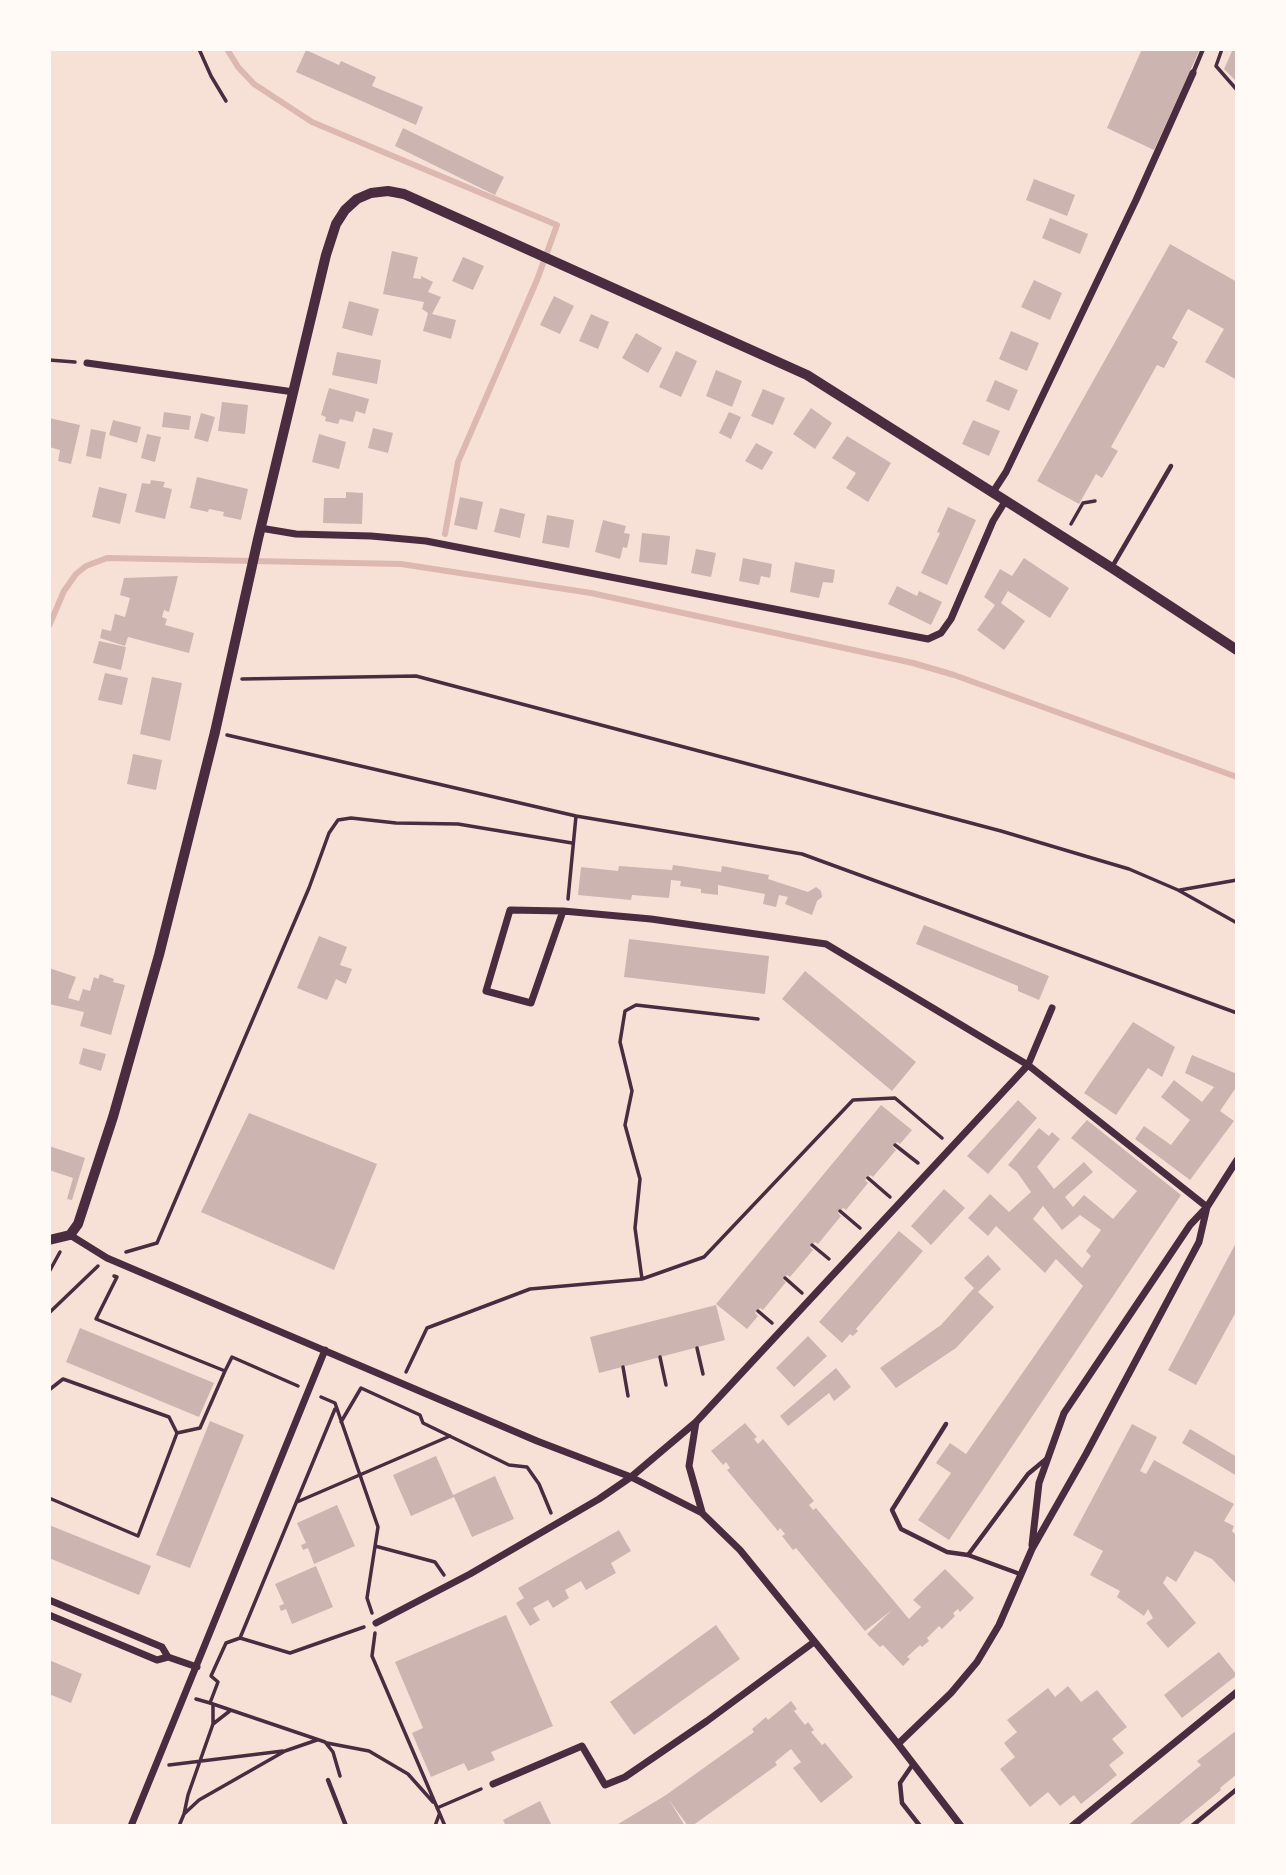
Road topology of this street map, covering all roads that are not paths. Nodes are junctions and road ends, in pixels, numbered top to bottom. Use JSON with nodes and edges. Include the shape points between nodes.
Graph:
{"nodes":[{"id":1,"x":1203,"y":49,"type":"edge"},
{"id":2,"x":1193,"y":73,"type":"joint"},
{"id":3,"x":87,"y":363,"type":"road end"},
{"id":4,"x":294,"y":392,"type":"junction"},
{"id":5,"x":1171,"y":466,"type":"dead end"},
{"id":6,"x":993,"y":492,"type":"junction"},
{"id":7,"x":1006,"y":500,"type":"junction"},
{"id":8,"x":259,"y":533,"type":"junction"},
{"id":9,"x":1112,"y":568,"type":"junction"},
{"id":10,"x":1237,"y":650,"type":"edge"},
{"id":11,"x":565,"y":911,"type":"junction"},
{"id":12,"x":1052,"y":1008,"type":"dead end"},
{"id":13,"x":1028,"y":1065,"type":"junction"},
{"id":14,"x":1237,"y":1160,"type":"edge"},
{"id":15,"x":1207,"y":1207,"type":"junction"},
{"id":16,"x":70,"y":1235,"type":"junction"},
{"id":17,"x":49,"y":1240,"type":"edge"},
{"id":18,"x":325,"y":1350,"type":"junction"},
{"id":19,"x":696,"y":1422,"type":"junction"},
{"id":20,"x":946,"y":1424,"type":"dead end"},
{"id":21,"x":1048,"y":1457,"type":"junction"},
{"id":22,"x":632,"y":1477,"type":"junction"},
{"id":23,"x":702,"y":1513,"type":"junction"},
{"id":24,"x":1032,"y":1549,"type":"junction"},
{"id":25,"x":968,"y":1555,"type":"junction"},
{"id":26,"x":1021,"y":1574,"type":"junction"},
{"id":27,"x":49,"y":1600,"type":"edge"},
{"id":28,"x":49,"y":1615,"type":"edge"},
{"id":29,"x":376,"y":1623,"type":"road end"},
{"id":30,"x":814,"y":1642,"type":"junction"},
{"id":31,"x":168,"y":1657,"type":"junction"},
{"id":32,"x":197,"y":1667,"type":"junction"},
{"id":33,"x":1237,"y":1692,"type":"edge"},
{"id":34,"x":898,"y":1744,"type":"junction"},
{"id":35,"x":914,"y":1763,"type":"junction"},
{"id":36,"x":328,"y":1780,"type":"dead end"},
{"id":37,"x":493,"y":1784,"type":"road end"},
{"id":38,"x":1237,"y":1789,"type":"edge"},
{"id":39,"x":131,"y":1826,"type":"edge"},
{"id":40,"x":346,"y":1826,"type":"edge"},
{"id":41,"x":920,"y":1826,"type":"edge"},
{"id":42,"x":961,"y":1826,"type":"edge"},
{"id":43,"x":1072,"y":1826,"type":"edge"},
{"id":44,"x":1192,"y":1826,"type":"edge"}],
"edges":[{"from":1,"to":2,"type":"lane"},
{"from":2,"to":6,"type":"street"},
{"from":3,"to":4,"type":"street"},
{"from":4,"to":6,"type":"street","via":[[336,225],[357,199],[388,191],[404,194],[807,375]]},
{"from":4,"to":8,"type":"street"},
{"from":5,"to":9,"type":"lane"},
{"from":6,"to":7,"type":"street"},
{"from":7,"to":8,"type":"street","via":[[951,619],[941,633],[928,639],[426,541]]},
{"from":7,"to":9,"type":"street"},
{"from":8,"to":16,"type":"street","via":[[215,732],[135,1042],[78,1224]]},
{"from":9,"to":10,"type":"street"},
{"from":11,"to":11,"type":"street","via":[[510,910],[486,991],[531,1003]]},
{"from":11,"to":13,"type":"street","via":[[826,944]]},
{"from":12,"to":13,"type":"street"},
{"from":13,"to":15,"type":"street"},
{"from":13,"to":19,"type":"street"},
{"from":14,"to":15,"type":"street"},
{"from":15,"to":21,"type":"street","via":[[1190,1225],[1064,1413]]},
{"from":15,"to":24,"type":"street","via":[[1199,1242]]},
{"from":16,"to":17,"type":"street"},
{"from":16,"to":18,"type":"street","via":[[107,1258]]},
{"from":18,"to":22,"type":"street"},
{"from":18,"to":32,"type":"street"},
{"from":19,"to":22,"type":"street"},
{"from":19,"to":23,"type":"street","via":[[689,1466]]},
{"from":20,"to":25,"type":"lane","via":[[892,1510],[901,1529],[947,1552]]},
{"from":21,"to":24,"type":"street","via":[[1039,1483]]},
{"from":21,"to":25,"type":"lane","via":[[1028,1474]]},
{"from":22,"to":23,"type":"street"},
{"from":22,"to":29,"type":"street","via":[[556,1526]]},
{"from":23,"to":30,"type":"street","via":[[740,1550]]},
{"from":24,"to":26,"type":"street"},
{"from":25,"to":26,"type":"lane"},
{"from":26,"to":34,"type":"street","via":[[977,1662]]},
{"from":27,"to":31,"type":"street","via":[[162,1647]]},
{"from":28,"to":31,"type":"street","via":[[157,1660]]},
{"from":30,"to":34,"type":"street"},
{"from":30,"to":37,"type":"street","via":[[625,1777],[605,1785],[582,1746]]},
{"from":31,"to":32,"type":"street"},
{"from":32,"to":39,"type":"street"},
{"from":33,"to":43,"type":"street"},
{"from":34,"to":35,"type":"street"},
{"from":35,"to":41,"type":"lane","via":[[900,1783],[902,1803]]},
{"from":35,"to":42,"type":"street"},
{"from":36,"to":40,"type":"lane"},
{"from":38,"to":44,"type":"lane"}]}
